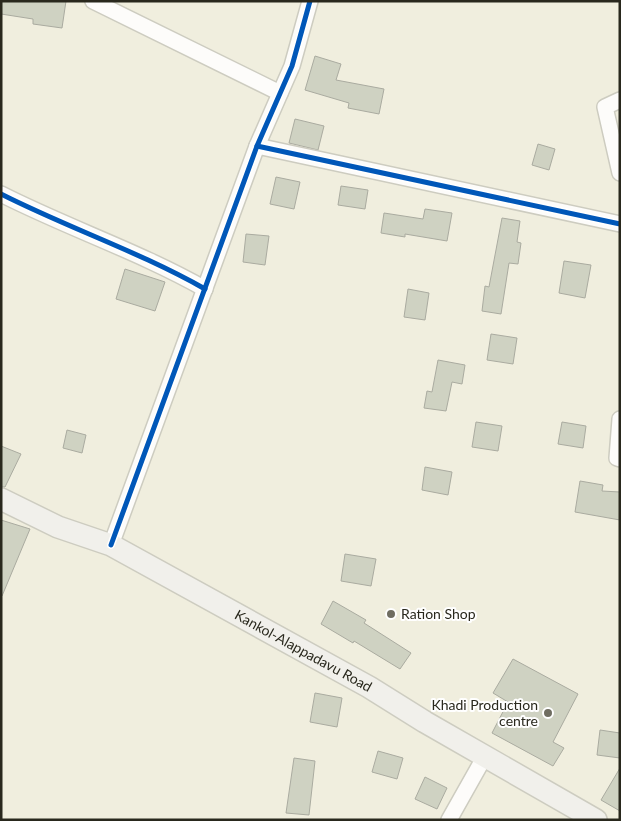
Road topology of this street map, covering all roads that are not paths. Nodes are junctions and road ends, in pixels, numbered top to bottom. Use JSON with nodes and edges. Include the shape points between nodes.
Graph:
{"nodes":[{"id":1,"x":93,"y":1,"type":"edge"},
{"id":2,"x":310,"y":1,"type":"edge"},
{"id":3,"x":280,"y":93,"type":"junction"},
{"id":4,"x":620,"y":100,"type":"edge"},
{"id":5,"x":257,"y":146,"type":"junction"},
{"id":6,"x":620,"y":173,"type":"edge"},
{"id":7,"x":1,"y":194,"type":"edge"},
{"id":8,"x":620,"y":224,"type":"edge"},
{"id":9,"x":205,"y":289,"type":"junction"},
{"id":10,"x":620,"y":419,"type":"edge"},
{"id":11,"x":620,"y":459,"type":"edge"},
{"id":12,"x":1,"y":499,"type":"edge"},
{"id":13,"x":111,"y":545,"type":"junction"},
{"id":14,"x":484,"y":756,"type":"junction"},
{"id":15,"x":449,"y":820,"type":"edge"},
{"id":16,"x":596,"y":820,"type":"edge"}],
"edges":[{"from":1,"to":3,"type":"street"},
{"from":2,"to":3,"type":"street","via":[[292,66]]},
{"from":3,"to":5,"type":"street"},
{"from":4,"to":6,"type":"street","via":[[606,107]]},
{"from":5,"to":8,"type":"street"},
{"from":5,"to":9,"type":"street"},
{"from":7,"to":9,"type":"street","via":[[163,265]]},
{"from":9,"to":13,"type":"street"},
{"from":10,"to":11,"type":"street","via":[[617,458]]},
{"from":12,"to":13,"type":"main road","name":"Kankol-Alappadavu Road","via":[[58,527]]},
{"from":13,"to":14,"type":"main road","name":"Kankol-Alappadavu Road","via":[[368,687]]},
{"from":14,"to":15,"type":"street"},
{"from":14,"to":16,"type":"main road","name":"Kankol-Alappadavu Road"}]}
